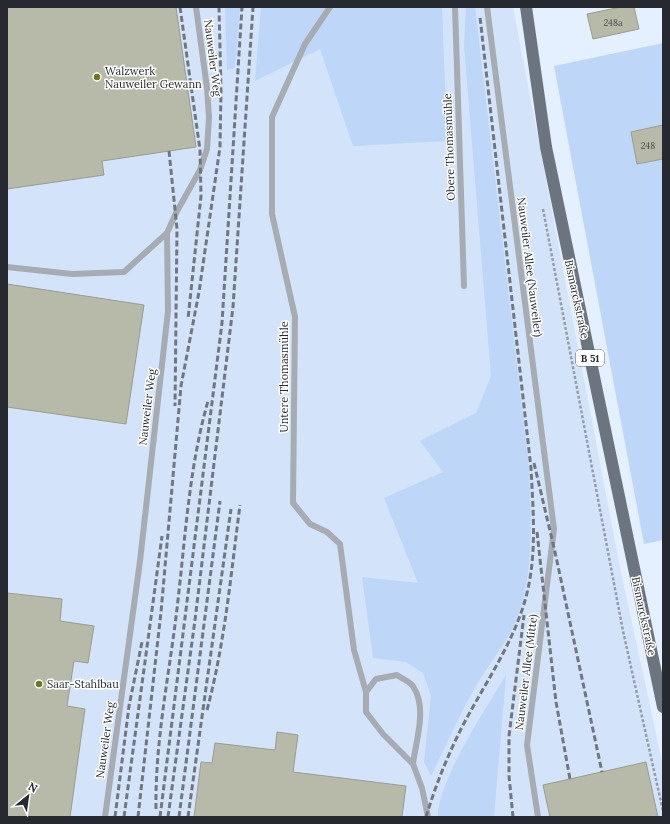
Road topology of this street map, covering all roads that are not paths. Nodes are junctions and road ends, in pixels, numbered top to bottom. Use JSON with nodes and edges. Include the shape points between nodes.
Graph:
{"nodes":[{"id":1,"x":196,"y":7,"type":"edge"},
{"id":2,"x":330,"y":7,"type":"edge"},
{"id":3,"x":455,"y":7,"type":"edge"},
{"id":4,"x":487,"y":7,"type":"edge"},
{"id":5,"x":526,"y":7,"type":"edge"},
{"id":6,"x":167,"y":232,"type":"junction"},
{"id":7,"x":7,"y":267,"type":"edge"},
{"id":8,"x":464,"y":286,"type":"dead end"},
{"id":9,"x":554,"y":529,"type":"joint"},
{"id":10,"x":366,"y":692,"type":"junction"},
{"id":11,"x":663,"y":707,"type":"edge"},
{"id":12,"x":413,"y":764,"type":"junction"},
{"id":13,"x":105,"y":817,"type":"edge"},
{"id":14,"x":428,"y":817,"type":"edge"},
{"id":15,"x":538,"y":817,"type":"edge"}],
"edges":[{"from":1,"to":6,"type":"lane","name":"Nauweiler Weg","via":[[207,88],[207,149],[200,170]]},
{"from":2,"to":10,"type":"lane","name":"Untere Thomasmühle","via":[[305,44],[272,117],[272,214],[295,316],[293,503],[310,524],[327,532],[340,544],[354,650]]},
{"from":3,"to":8,"type":"lane","name":"Obere Thomasmühle"},
{"from":4,"to":9,"type":"lane","name":"Nauweiler Allee (Nauweiler)"},
{"from":5,"to":11,"type":"main road","name":"Bismarckstraße","number":"B 51","via":[[546,147]]},
{"from":6,"to":7,"type":"lane","via":[[124,272],[72,274]]},
{"from":6,"to":13,"type":"lane","name":"Nauweiler Weg","via":[[168,311],[140,560]]},
{"from":9,"to":15,"type":"lane","name":"Nauweiler Allee (Mitte)","via":[[527,745]]},
{"from":10,"to":12,"type":"lane","name":"Untere Thomasmühle","via":[[366,712],[383,734]]},
{"from":10,"to":12,"type":"lane","via":[[376,679],[397,675],[414,686],[420,701],[420,721]]},
{"from":12,"to":14,"type":"lane","via":[[422,788]]}]}
